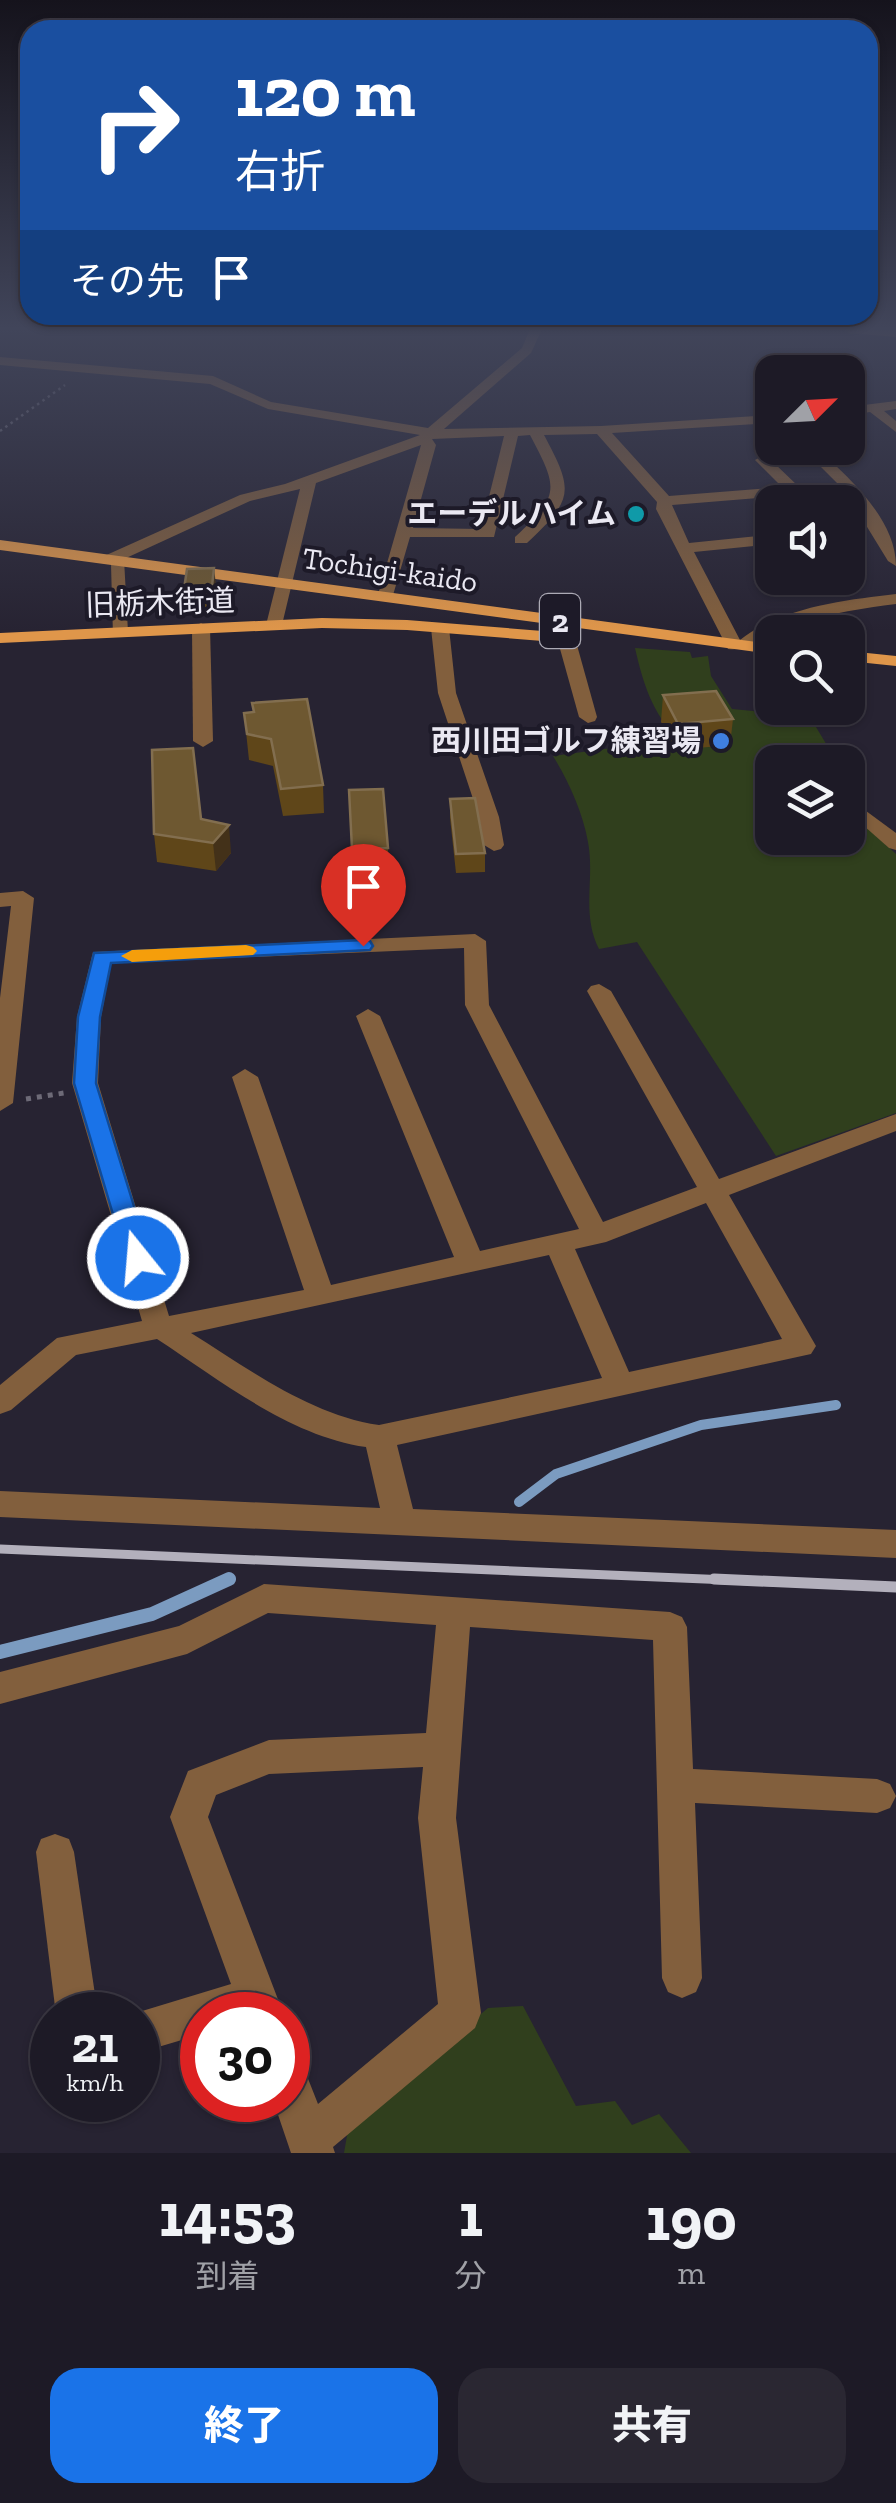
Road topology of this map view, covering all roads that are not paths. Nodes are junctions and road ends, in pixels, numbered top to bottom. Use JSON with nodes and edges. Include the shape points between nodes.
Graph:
{"nodes":[{"id":1,"x":394,"y":429,"type":"edge"},
{"id":2,"x":435,"y":429,"type":"edge"},
{"id":3,"x":609,"y":429,"type":"edge"},
{"id":4,"x":601,"y":430,"type":"junction"},
{"id":5,"x":536,"y":432,"type":"junction"},
{"id":6,"x":512,"y":433,"type":"junction"},
{"id":7,"x":427,"y":436,"type":"junction"},
{"id":8,"x":767,"y":465,"type":"edge"},
{"id":9,"x":821,"y":465,"type":"edge"},
{"id":10,"x":309,"y":480,"type":"junction"},
{"id":11,"x":789,"y":485,"type":"edge"},
{"id":12,"x":848,"y":485,"type":"edge"},
{"id":13,"x":755,"y":493,"type":"edge"},
{"id":14,"x":665,"y":501,"type":"junction"},
{"id":15,"x":865,"y":505,"type":"edge"},
{"id":16,"x":404,"y":532,"type":"junction"},
{"id":17,"x":888,"y":533,"type":"edge"},
{"id":18,"x":521,"y":540,"type":"dead end"},
{"id":19,"x":755,"y":541,"type":"edge"},
{"id":20,"x":0,"y":545,"type":"edge"},
{"id":21,"x":684,"y":548,"type":"junction"},
{"id":22,"x":114,"y":561,"type":"junction"},
{"id":23,"x":896,"y":562,"type":"edge"},
{"id":24,"x":286,"y":584,"type":"junction"},
{"id":25,"x":338,"y":592,"type":"junction"},
{"id":26,"x":385,"y":598,"type":"junction"},
{"id":27,"x":896,"y":599,"type":"edge"},
{"id":28,"x":342,"y":619,"type":"junction"},
{"id":29,"x":322,"y":624,"type":"junction"},
{"id":30,"x":275,"y":625,"type":"junction"},
{"id":31,"x":201,"y":628,"type":"junction"},
{"id":32,"x":440,"y":628,"type":"junction"},
{"id":33,"x":119,"y":632,"type":"junction"},
{"id":34,"x":0,"y":638,"type":"edge"},
{"id":35,"x":566,"y":638,"type":"junction"},
{"id":36,"x":739,"y":645,"type":"junction"},
{"id":37,"x":755,"y":647,"type":"edge"},
{"id":38,"x":865,"y":658,"type":"edge"},
{"id":39,"x":896,"y":661,"type":"edge"},
{"id":40,"x":588,"y":717,"type":"dead end"},
{"id":41,"x":203,"y":742,"type":"dead end"},
{"id":42,"x":865,"y":817,"type":"edge"},
{"id":43,"x":896,"y":844,"type":"edge"},
{"id":44,"x":494,"y":845,"type":"dead end"},
{"id":45,"x":0,"y":900,"type":"edge"},
{"id":46,"x":600,"y":992,"type":"dead end"},
{"id":47,"x":368,"y":1016,"type":"dead end"},
{"id":48,"x":4,"y":1031,"type":"edge"},
{"id":49,"x":245,"y":1077,"type":"dead end"},
{"id":50,"x":0,"y":1103,"type":"edge"},
{"id":51,"x":895,"y":1124,"type":"edge"},
{"id":52,"x":712,"y":1190,"type":"junction"},
{"id":53,"x":596,"y":1235,"type":"junction"},
{"id":54,"x":558,"y":1244,"type":"junction"},
{"id":55,"x":471,"y":1263,"type":"junction"},
{"id":56,"x":321,"y":1297,"type":"junction"},
{"id":57,"x":158,"y":1326,"type":"junction"},
{"id":58,"x":619,"y":1383,"type":"junction"},
{"id":59,"x":0,"y":1402,"type":"edge"},
{"id":60,"x":379,"y":1436,"type":"junction"},
{"id":61,"x":0,"y":1504,"type":"edge"},
{"id":62,"x":400,"y":1523,"type":"junction"},
{"id":63,"x":896,"y":1544,"type":"edge"},
{"id":64,"x":454,"y":1612,"type":"junction"},
{"id":65,"x":0,"y":1688,"type":"edge"},
{"id":66,"x":442,"y":1750,"type":"junction"},
{"id":67,"x":676,"y":1785,"type":"junction"},
{"id":68,"x":877,"y":1796,"type":"dead end"},
{"id":69,"x":55,"y":1852,"type":"dead end"},
{"id":70,"x":682,"y":1978,"type":"dead end"},
{"id":71,"x":74,"y":1992,"type":"edge"},
{"id":72,"x":255,"y":1992,"type":"edge"},
{"id":73,"x":303,"y":2122,"type":"edge"},
{"id":74,"x":311,"y":2146,"type":"edge"}],
"edges":[{"from":1,"to":7,"type":"street"},
{"from":2,"to":7,"type":"street"},
{"from":3,"to":4,"type":"street"},
{"from":4,"to":5,"type":"street"},
{"from":4,"to":14,"type":"street"},
{"from":5,"to":6,"type":"street"},
{"from":5,"to":18,"type":"street","via":[[562,483],[560,505]]},
{"from":6,"to":7,"type":"street"},
{"from":6,"to":16,"type":"street","via":[[488,534]]},
{"from":7,"to":10,"type":"street"},
{"from":7,"to":16,"type":"street"},
{"from":8,"to":11,"type":"street"},
{"from":9,"to":12,"type":"street"},
{"from":10,"to":22,"type":"street","via":[[245,498]]},
{"from":10,"to":24,"type":"street"},
{"from":13,"to":14,"type":"street"},
{"from":14,"to":21,"type":"street"},
{"from":15,"to":17,"type":"street"},
{"from":16,"to":26,"type":"street"},
{"from":17,"to":23,"type":"street"},
{"from":19,"to":21,"type":"street"},
{"from":20,"to":22,"type":"main road","name":"Tochigi-kaido","number":"2"},
{"from":21,"to":36,"type":"street"},
{"from":22,"to":24,"type":"main road","name":"Tochigi-kaido","number":"2"},
{"from":22,"to":33,"type":"street"},
{"from":24,"to":25,"type":"main road","name":"Tochigi-kaido","number":"2"},
{"from":24,"to":30,"type":"street"},
{"from":25,"to":26,"type":"main road","name":"Tochigi-kaido","number":"2"},
{"from":25,"to":28,"type":"main road","via":[[351,601]]},
{"from":26,"to":28,"type":"main road","name":"旧栃木街道"},
{"from":26,"to":36,"type":"main road","name":"Tochigi-kaido","number":"2"},
{"from":27,"to":36,"type":"street","via":[[774,626]]},
{"from":28,"to":29,"type":"main road","name":"旧栃木街道"},
{"from":29,"to":30,"type":"main road","name":"旧栃木街道"},
{"from":29,"to":32,"type":"main road","name":"旧栃木街道"},
{"from":29,"to":35,"type":"main road","via":[[412,622]]},
{"from":30,"to":31,"type":"main road","name":"旧栃木街道"},
{"from":31,"to":33,"type":"main road","name":"旧栃木街道"},
{"from":31,"to":41,"type":"street"},
{"from":32,"to":35,"type":"main road","name":"旧栃木街道"},
{"from":32,"to":44,"type":"street","via":[[447,693]]},
{"from":33,"to":34,"type":"main road","name":"旧栃木街道"},
{"from":35,"to":36,"type":"main road","name":"旧栃木街道"},
{"from":35,"to":40,"type":"street"},
{"from":36,"to":37,"type":"main road","name":"Tochigi-kaido","number":"2"},
{"from":38,"to":39,"type":"main road"},
{"from":42,"to":43,"type":"street"},
{"from":45,"to":48,"type":"street","via":[[24,898]]},
{"from":46,"to":52,"type":"street"},
{"from":47,"to":55,"type":"street"},
{"from":48,"to":50,"type":"street"},
{"from":49,"to":56,"type":"street"},
{"from":51,"to":52,"type":"street"},
{"from":52,"to":53,"type":"street"},
{"from":52,"to":58,"type":"street","via":[[800,1346]]},
{"from":53,"to":54,"type":"street"},
{"from":53,"to":57,"type":"street","via":[[477,1005],[475,941],[102,958],[89,1017],[87,1090]]},
{"from":54,"to":55,"type":"street"},
{"from":54,"to":58,"type":"street"},
{"from":55,"to":56,"type":"street"},
{"from":56,"to":57,"type":"street"},
{"from":57,"to":59,"type":"street","via":[[67,1346]]},
{"from":57,"to":60,"type":"street","via":[[289,1405],[356,1437]]},
{"from":58,"to":60,"type":"street"},
{"from":60,"to":62,"type":"street"},
{"from":61,"to":62,"type":"street"},
{"from":62,"to":63,"type":"street"},
{"from":64,"to":65,"type":"street","via":[[264,1598],[187,1639]]},
{"from":64,"to":66,"type":"street"},
{"from":64,"to":67,"type":"street","via":[[670,1627]]},
{"from":66,"to":72,"type":"street","via":[[269,1756],[201,1783],[189,1816]]},
{"from":66,"to":74,"type":"street","via":[[436,1818],[460,2013]]},
{"from":67,"to":68,"type":"street"},
{"from":67,"to":70,"type":"street"},
{"from":69,"to":71,"type":"street"},
{"from":73,"to":74,"type":"street"}]}
